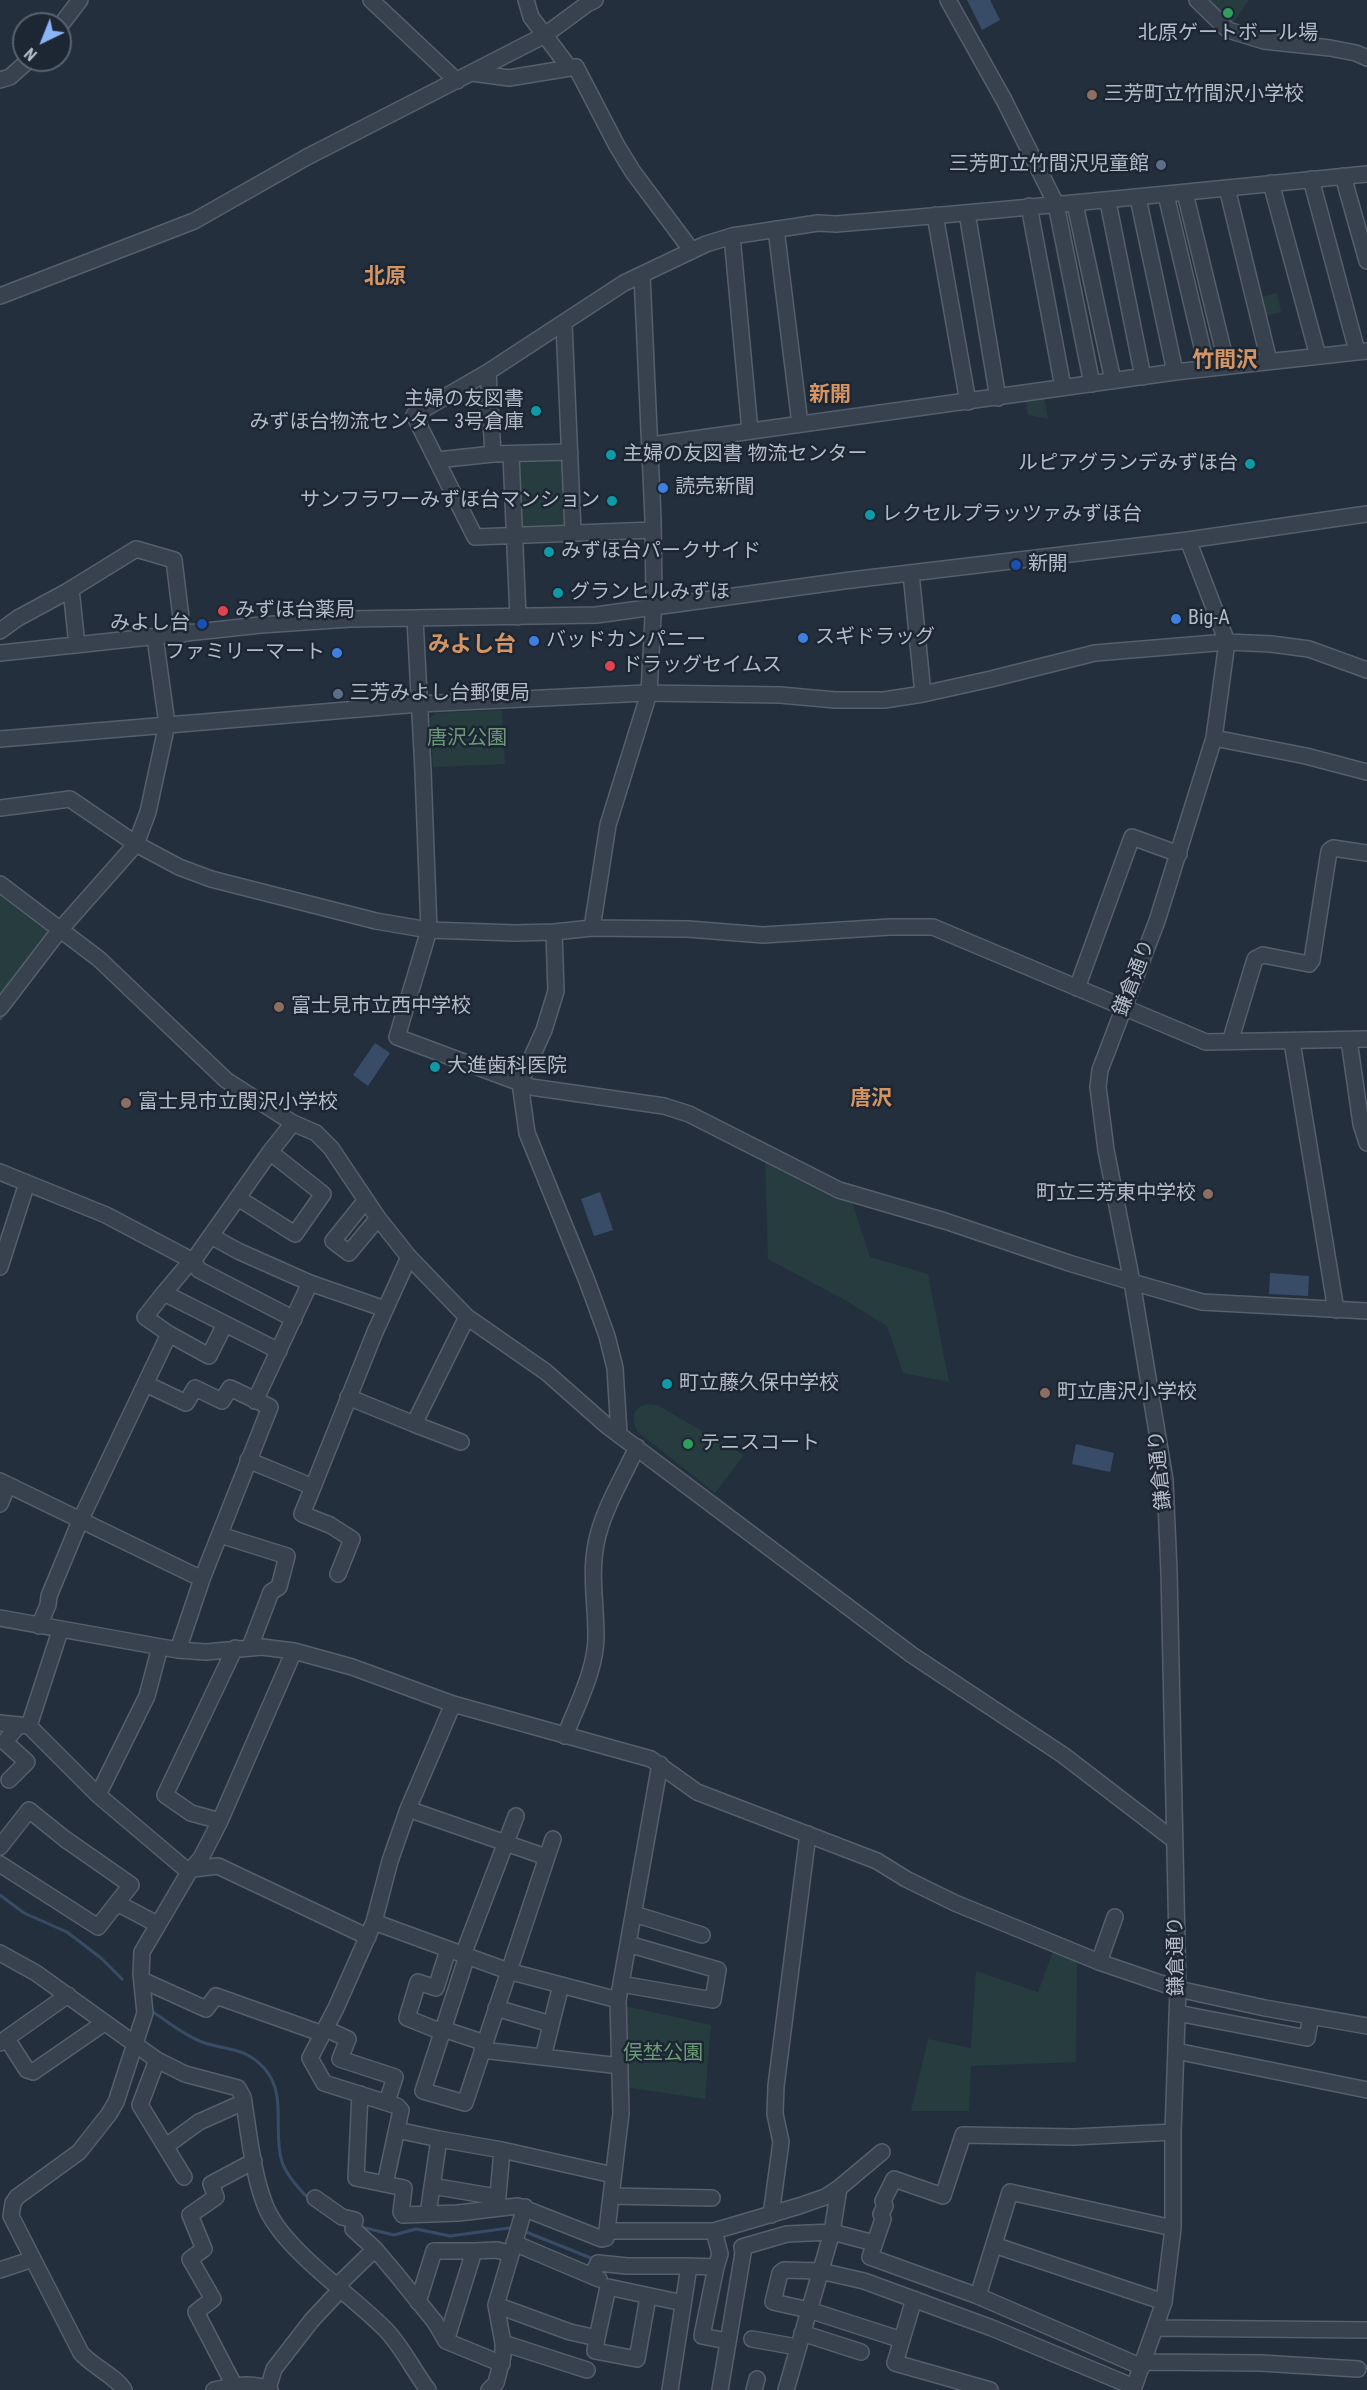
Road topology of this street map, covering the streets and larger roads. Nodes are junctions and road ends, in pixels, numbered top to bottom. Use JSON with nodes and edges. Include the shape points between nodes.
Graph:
{"nodes":[{"id":1,"x":80,"y":0,"type":"edge"},
{"id":2,"x":371,"y":0,"type":"edge"},
{"id":3,"x":526,"y":0,"type":"edge"},
{"id":4,"x":948,"y":0,"type":"edge"},
{"id":5,"x":1197,"y":0,"type":"edge"},
{"id":6,"x":590,"y":1,"type":"edge"},
{"id":7,"x":71,"y":12,"type":"edge"},
{"id":8,"x":544,"y":35,"type":"junction"},
{"id":9,"x":1367,"y":58,"type":"edge"},
{"id":10,"x":568,"y":66,"type":"junction"},
{"id":11,"x":472,"y":73,"type":"junction"},
{"id":12,"x":457,"y":81,"type":"junction"},
{"id":13,"x":1367,"y":174,"type":"edge"},
{"id":14,"x":1343,"y":176,"type":"junction"},
{"id":15,"x":1311,"y":179,"type":"junction"},
{"id":16,"x":1271,"y":183,"type":"junction"},
{"id":17,"x":1227,"y":188,"type":"junction"},
{"id":18,"x":1185,"y":193,"type":"junction"},
{"id":19,"x":1166,"y":195,"type":"junction"},
{"id":20,"x":1138,"y":198,"type":"junction"},
{"id":21,"x":1108,"y":202,"type":"junction"},
{"id":22,"x":1056,"y":204,"type":"junction"},
{"id":23,"x":1076,"y":204,"type":"junction"},
{"id":24,"x":1029,"y":206,"type":"junction"},
{"id":25,"x":967,"y":213,"type":"junction"},
{"id":26,"x":935,"y":215,"type":"junction"},
{"id":27,"x":776,"y":229,"type":"junction"},
{"id":28,"x":732,"y":236,"type":"junction"},
{"id":29,"x":692,"y":251,"type":"junction"},
{"id":30,"x":1367,"y":261,"type":"edge"},
{"id":31,"x":642,"y":275,"type":"junction"},
{"id":32,"x":0,"y":284,"type":"edge"},
{"id":33,"x":17,"y":289,"type":"junction"},
{"id":34,"x":0,"y":296,"type":"edge"},
{"id":35,"x":564,"y":323,"type":"junction"},
{"id":36,"x":1362,"y":351,"type":"edge"},
{"id":37,"x":1318,"y":356,"type":"junction"},
{"id":38,"x":1269,"y":362,"type":"junction"},
{"id":39,"x":1227,"y":366,"type":"junction"},
{"id":40,"x":1207,"y":368,"type":"junction"},
{"id":41,"x":488,"y":372,"type":"junction"},
{"id":42,"x":1175,"y":372,"type":"junction"},
{"id":43,"x":1143,"y":377,"type":"junction"},
{"id":44,"x":1113,"y":381,"type":"junction"},
{"id":45,"x":1092,"y":384,"type":"junction"},
{"id":46,"x":1063,"y":387,"type":"junction"},
{"id":47,"x":998,"y":398,"type":"junction"},
{"id":48,"x":968,"y":402,"type":"junction"},
{"id":49,"x":800,"y":424,"type":"junction"},
{"id":50,"x":750,"y":431,"type":"junction"},
{"id":51,"x":651,"y":445,"type":"junction"},
{"id":52,"x":570,"y":452,"type":"junction"},
{"id":53,"x":493,"y":454,"type":"junction"},
{"id":54,"x":511,"y":455,"type":"junction"},
{"id":55,"x":436,"y":460,"type":"junction"},
{"id":56,"x":1367,"y":514,"type":"edge"},
{"id":57,"x":653,"y":530,"type":"junction"},
{"id":58,"x":573,"y":532,"type":"junction"},
{"id":59,"x":516,"y":535,"type":"junction"},
{"id":60,"x":1188,"y":540,"type":"junction"},
{"id":61,"x":910,"y":573,"type":"junction"},
{"id":62,"x":71,"y":589,"type":"junction"},
{"id":63,"x":653,"y":608,"type":"junction"},
{"id":64,"x":518,"y":617,"type":"junction"},
{"id":65,"x":415,"y":619,"type":"junction"},
{"id":66,"x":0,"y":631,"type":"edge"},
{"id":67,"x":183,"y":634,"type":"junction"},
{"id":68,"x":155,"y":637,"type":"junction"},
{"id":69,"x":1227,"y":642,"type":"junction"},
{"id":70,"x":77,"y":645,"type":"junction"},
{"id":71,"x":0,"y":653,"type":"edge"},
{"id":72,"x":1367,"y":670,"type":"edge"},
{"id":73,"x":649,"y":693,"type":"junction"},
{"id":74,"x":923,"y":694,"type":"junction"},
{"id":75,"x":419,"y":704,"type":"junction"},
{"id":76,"x":167,"y":724,"type":"junction"},
{"id":77,"x":1214,"y":738,"type":"junction"},
{"id":78,"x":0,"y":739,"type":"edge"},
{"id":79,"x":1367,"y":772,"type":"edge"},
{"id":80,"x":0,"y":808,"type":"edge"},
{"id":81,"x":136,"y":844,"type":"junction"},
{"id":82,"x":1367,"y":853,"type":"edge"},
{"id":83,"x":1179,"y":854,"type":"junction"},
{"id":84,"x":0,"y":884,"type":"edge"},
{"id":85,"x":592,"y":928,"type":"junction"},
{"id":86,"x":59,"y":930,"type":"junction"},
{"id":87,"x":429,"y":930,"type":"junction"},
{"id":88,"x":554,"y":932,"type":"junction"},
{"id":89,"x":1077,"y":988,"type":"junction"},
{"id":90,"x":0,"y":1008,"type":"edge"},
{"id":91,"x":1123,"y":1008,"type":"junction"},
{"id":92,"x":1367,"y":1039,"type":"edge"},
{"id":93,"x":1349,"y":1040,"type":"junction"},
{"id":94,"x":1292,"y":1041,"type":"junction"},
{"id":95,"x":1230,"y":1042,"type":"junction"},
{"id":96,"x":520,"y":1083,"type":"junction"},
{"id":97,"x":293,"y":1123,"type":"junction"},
{"id":98,"x":1367,"y":1143,"type":"edge"},
{"id":99,"x":270,"y":1152,"type":"junction"},
{"id":100,"x":0,"y":1172,"type":"edge"},
{"id":101,"x":27,"y":1183,"type":"junction"},
{"id":102,"x":238,"y":1198,"type":"junction"},
{"id":103,"x":366,"y":1200,"type":"junction"},
{"id":104,"x":378,"y":1218,"type":"junction"},
{"id":105,"x":212,"y":1236,"type":"junction"},
{"id":106,"x":409,"y":1257,"type":"junction"},
{"id":107,"x":192,"y":1261,"type":"junction"},
{"id":108,"x":0,"y":1267,"type":"edge"},
{"id":109,"x":310,"y":1282,"type":"junction"},
{"id":110,"x":1132,"y":1282,"type":"junction"},
{"id":111,"x":164,"y":1293,"type":"junction"},
{"id":112,"x":385,"y":1309,"type":"junction"},
{"id":113,"x":1336,"y":1310,"type":"junction"},
{"id":114,"x":1367,"y":1311,"type":"edge"},
{"id":115,"x":467,"y":1317,"type":"junction"},
{"id":116,"x":294,"y":1319,"type":"junction"},
{"id":117,"x":225,"y":1324,"type":"junction"},
{"id":118,"x":169,"y":1334,"type":"junction"},
{"id":119,"x":279,"y":1351,"type":"junction"},
{"id":120,"x":146,"y":1384,"type":"junction"},
{"id":121,"x":348,"y":1398,"type":"junction"},
{"id":122,"x":255,"y":1401,"type":"junction"},
{"id":123,"x":414,"y":1424,"type":"junction"},
{"id":124,"x":619,"y":1434,"type":"junction"},
{"id":125,"x":461,"y":1443,"type":"dead end"},
{"id":126,"x":637,"y":1447,"type":"junction"},
{"id":127,"x":248,"y":1460,"type":"junction"},
{"id":128,"x":4,"y":1483,"type":"edge"},
{"id":129,"x":313,"y":1486,"type":"junction"},
{"id":130,"x":0,"y":1504,"type":"edge"},
{"id":131,"x":80,"y":1521,"type":"junction"},
{"id":132,"x":220,"y":1535,"type":"junction"},
{"id":133,"x":338,"y":1574,"type":"dead end"},
{"id":134,"x":202,"y":1579,"type":"junction"},
{"id":135,"x":0,"y":1618,"type":"edge"},
{"id":136,"x":39,"y":1626,"type":"junction"},
{"id":137,"x":60,"y":1630,"type":"junction"},
{"id":138,"x":160,"y":1647,"type":"junction"},
{"id":139,"x":250,"y":1647,"type":"junction"},
{"id":140,"x":235,"y":1648,"type":"junction"},
{"id":141,"x":178,"y":1650,"type":"junction"},
{"id":142,"x":294,"y":1651,"type":"junction"},
{"id":143,"x":453,"y":1704,"type":"junction"},
{"id":144,"x":0,"y":1724,"type":"edge"},
{"id":145,"x":24,"y":1725,"type":"junction"},
{"id":146,"x":565,"y":1736,"type":"junction"},
{"id":147,"x":660,"y":1764,"type":"junction"},
{"id":148,"x":9,"y":1780,"type":"dead end"},
{"id":149,"x":98,"y":1795,"type":"junction"},
{"id":150,"x":408,"y":1809,"type":"junction"},
{"id":151,"x":516,"y":1816,"type":"dead end"},
{"id":152,"x":220,"y":1821,"type":"junction"},
{"id":153,"x":808,"y":1834,"type":"junction"},
{"id":154,"x":553,"y":1839,"type":"dead end"},
{"id":155,"x":1174,"y":1840,"type":"junction"},
{"id":156,"x":506,"y":1843,"type":"junction"},
{"id":157,"x":0,"y":1847,"type":"edge"},
{"id":158,"x":546,"y":1857,"type":"junction"},
{"id":159,"x":0,"y":1864,"type":"edge"},
{"id":160,"x":191,"y":1870,"type":"junction"},
{"id":161,"x":117,"y":1903,"type":"junction"},
{"id":162,"x":634,"y":1914,"type":"junction"},
{"id":163,"x":1115,"y":1917,"type":"dead end"},
{"id":164,"x":157,"y":1924,"type":"junction"},
{"id":165,"x":371,"y":1930,"type":"junction"},
{"id":166,"x":702,"y":1935,"type":"dead end"},
{"id":167,"x":628,"y":1944,"type":"junction"},
{"id":168,"x":448,"y":1950,"type":"junction"},
{"id":169,"x":7,"y":1956,"type":"edge"},
{"id":170,"x":465,"y":1956,"type":"junction"},
{"id":171,"x":1099,"y":1962,"type":"junction"},
{"id":172,"x":0,"y":1970,"type":"edge"},
{"id":173,"x":508,"y":1971,"type":"junction"},
{"id":174,"x":142,"y":1980,"type":"junction"},
{"id":175,"x":621,"y":1984,"type":"junction"},
{"id":176,"x":561,"y":1985,"type":"junction"},
{"id":177,"x":1178,"y":1989,"type":"junction"},
{"id":178,"x":68,"y":1995,"type":"junction"},
{"id":179,"x":618,"y":2000,"type":"junction"},
{"id":180,"x":496,"y":2008,"type":"junction"},
{"id":181,"x":1265,"y":2008,"type":"junction"},
{"id":182,"x":1177,"y":2013,"type":"junction"},
{"id":183,"x":1311,"y":2016,"type":"junction"},
{"id":184,"x":104,"y":2023,"type":"junction"},
{"id":185,"x":551,"y":2024,"type":"junction"},
{"id":186,"x":1367,"y":2026,"type":"edge"},
{"id":187,"x":1262,"y":2030,"type":"junction"},
{"id":188,"x":324,"y":2031,"type":"junction"},
{"id":189,"x":442,"y":2031,"type":"junction"},
{"id":190,"x":3,"y":2041,"type":"edge"},
{"id":191,"x":135,"y":2045,"type":"junction"},
{"id":192,"x":483,"y":2046,"type":"junction"},
{"id":193,"x":1176,"y":2051,"type":"junction"},
{"id":194,"x":543,"y":2057,"type":"junction"},
{"id":195,"x":157,"y":2060,"type":"junction"},
{"id":196,"x":620,"y":2066,"type":"junction"},
{"id":197,"x":1367,"y":2090,"type":"edge"},
{"id":198,"x":360,"y":2094,"type":"junction"},
{"id":199,"x":244,"y":2102,"type":"junction"},
{"id":200,"x":387,"y":2102,"type":"junction"},
{"id":201,"x":397,"y":2130,"type":"junction"},
{"id":202,"x":1173,"y":2132,"type":"junction"},
{"id":203,"x":439,"y":2139,"type":"junction"},
{"id":204,"x":166,"y":2146,"type":"junction"},
{"id":205,"x":502,"y":2150,"type":"junction"},
{"id":206,"x":882,"y":2152,"type":"dead end"},
{"id":207,"x":254,"y":2161,"type":"junction"},
{"id":208,"x":613,"y":2175,"type":"junction"},
{"id":209,"x":184,"y":2177,"type":"dead end"},
{"id":210,"x":385,"y":2184,"type":"junction"},
{"id":211,"x":432,"y":2186,"type":"junction"},
{"id":212,"x":839,"y":2188,"type":"junction"},
{"id":213,"x":611,"y":2196,"type":"junction"},
{"id":214,"x":315,"y":2198,"type":"dead end"},
{"id":215,"x":712,"y":2198,"type":"dead end"},
{"id":216,"x":497,"y":2203,"type":"junction"},
{"id":217,"x":525,"y":2207,"type":"junction"},
{"id":218,"x":428,"y":2214,"type":"junction"},
{"id":219,"x":771,"y":2214,"type":"junction"},
{"id":220,"x":6,"y":2219,"type":"edge"},
{"id":221,"x":1173,"y":2228,"type":"junction"},
{"id":222,"x":607,"y":2231,"type":"junction"},
{"id":223,"x":714,"y":2231,"type":"junction"},
{"id":224,"x":832,"y":2232,"type":"junction"},
{"id":225,"x":874,"y":2243,"type":"junction"},
{"id":226,"x":994,"y":2245,"type":"junction"},
{"id":227,"x":742,"y":2247,"type":"junction"},
{"id":228,"x":375,"y":2249,"type":"junction"},
{"id":229,"x":512,"y":2249,"type":"junction"},
{"id":230,"x":474,"y":2251,"type":"junction"},
{"id":231,"x":33,"y":2259,"type":"junction"},
{"id":232,"x":718,"y":2260,"type":"junction"},
{"id":233,"x":689,"y":2266,"type":"junction"},
{"id":234,"x":0,"y":2270,"type":"edge"},
{"id":235,"x":820,"y":2271,"type":"junction"},
{"id":236,"x":592,"y":2275,"type":"junction"},
{"id":237,"x":339,"y":2287,"type":"junction"},
{"id":238,"x":608,"y":2287,"type":"junction"},
{"id":239,"x":1166,"y":2295,"type":"junction"},
{"id":240,"x":648,"y":2296,"type":"junction"},
{"id":241,"x":978,"y":2296,"type":"junction"},
{"id":242,"x":914,"y":2299,"type":"junction"},
{"id":243,"x":418,"y":2302,"type":"junction"},
{"id":244,"x":683,"y":2303,"type":"junction"},
{"id":245,"x":496,"y":2305,"type":"junction"},
{"id":246,"x":809,"y":2310,"type":"junction"},
{"id":247,"x":1156,"y":2328,"type":"junction"},
{"id":248,"x":1367,"y":2330,"type":"edge"},
{"id":249,"x":597,"y":2338,"type":"junction"},
{"id":250,"x":752,"y":2339,"type":"dead end"},
{"id":251,"x":800,"y":2340,"type":"junction"},
{"id":252,"x":902,"y":2340,"type":"junction"},
{"id":253,"x":446,"y":2341,"type":"junction"},
{"id":254,"x":727,"y":2341,"type":"junction"},
{"id":255,"x":503,"y":2343,"type":"junction"},
{"id":256,"x":861,"y":2352,"type":"dead end"},
{"id":257,"x":502,"y":2364,"type":"junction"},
{"id":258,"x":1143,"y":2365,"type":"junction"},
{"id":259,"x":1358,"y":2369,"type":"dead end"},
{"id":260,"x":587,"y":2370,"type":"dead end"},
{"id":261,"x":234,"y":2385,"type":"junction"},
{"id":262,"x":269,"y":2389,"type":"edge"},
{"id":263,"x":1133,"y":2389,"type":"edge"},
{"id":264,"x":124,"y":2390,"type":"edge"},
{"id":265,"x":214,"y":2390,"type":"edge"},
{"id":266,"x":428,"y":2390,"type":"edge"},
{"id":267,"x":489,"y":2390,"type":"edge"},
{"id":268,"x":670,"y":2390,"type":"edge"},
{"id":269,"x":720,"y":2390,"type":"edge"},
{"id":270,"x":786,"y":2390,"type":"edge"},
{"id":271,"x":990,"y":2390,"type":"edge"}],
"edges":[{"from":1,"to":7,"type":"street"},
{"from":2,"to":12,"type":"street"},
{"from":3,"to":8,"type":"street","via":[[531,17]]},
{"from":4,"to":22,"type":"street"},
{"from":5,"to":9,"type":"street","via":[[1228,30],[1263,41],[1330,48]]},
{"from":6,"to":8,"type":"street"},
{"from":8,"to":10,"type":"street"},
{"from":8,"to":11,"type":"street"},
{"from":10,"to":11,"type":"street","via":[[509,78]]},
{"from":10,"to":29,"type":"street","via":[[579,69],[617,146]]},
{"from":11,"to":12,"type":"street"},
{"from":12,"to":33,"type":"street","via":[[307,157],[194,221]]},
{"from":13,"to":14,"type":"street"},
{"from":14,"to":15,"type":"street"},
{"from":14,"to":30,"type":"street"},
{"from":15,"to":16,"type":"street"},
{"from":15,"to":36,"type":"street"},
{"from":16,"to":17,"type":"street"},
{"from":16,"to":37,"type":"street"},
{"from":17,"to":18,"type":"street"},
{"from":17,"to":38,"type":"street"},
{"from":18,"to":19,"type":"street"},
{"from":18,"to":39,"type":"street"},
{"from":19,"to":20,"type":"street"},
{"from":19,"to":40,"type":"street"},
{"from":20,"to":21,"type":"street"},
{"from":20,"to":42,"type":"street"},
{"from":21,"to":23,"type":"street"},
{"from":21,"to":43,"type":"street"},
{"from":22,"to":23,"type":"street"},
{"from":22,"to":24,"type":"street"},
{"from":22,"to":45,"type":"street"},
{"from":23,"to":44,"type":"street"},
{"from":24,"to":25,"type":"street"},
{"from":24,"to":46,"type":"street"},
{"from":25,"to":26,"type":"street"},
{"from":25,"to":47,"type":"street"},
{"from":26,"to":27,"type":"street"},
{"from":26,"to":48,"type":"street"},
{"from":27,"to":28,"type":"street"},
{"from":27,"to":49,"type":"street"},
{"from":28,"to":29,"type":"street"},
{"from":28,"to":50,"type":"street"},
{"from":29,"to":31,"type":"street"},
{"from":31,"to":35,"type":"street"},
{"from":31,"to":51,"type":"street"},
{"from":32,"to":33,"type":"street"},
{"from":33,"to":34,"type":"street"},
{"from":35,"to":41,"type":"street"},
{"from":35,"to":52,"type":"street"},
{"from":36,"to":37,"type":"street"},
{"from":37,"to":38,"type":"street"},
{"from":38,"to":39,"type":"street"},
{"from":39,"to":40,"type":"street"},
{"from":40,"to":42,"type":"street"},
{"from":41,"to":53,"type":"street"},
{"from":41,"to":55,"type":"street","via":[[414,416]]},
{"from":42,"to":43,"type":"street"},
{"from":43,"to":44,"type":"street"},
{"from":44,"to":45,"type":"street"},
{"from":45,"to":46,"type":"street"},
{"from":46,"to":47,"type":"street"},
{"from":47,"to":48,"type":"street"},
{"from":48,"to":49,"type":"street"},
{"from":49,"to":50,"type":"street"},
{"from":50,"to":51,"type":"street"},
{"from":51,"to":57,"type":"street"},
{"from":52,"to":54,"type":"street"},
{"from":52,"to":58,"type":"street"},
{"from":53,"to":54,"type":"street"},
{"from":53,"to":55,"type":"street"},
{"from":54,"to":59,"type":"street"},
{"from":55,"to":59,"type":"street","via":[[475,537]]},
{"from":56,"to":60,"type":"street"},
{"from":57,"to":58,"type":"street"},
{"from":57,"to":63,"type":"street"},
{"from":58,"to":59,"type":"street"},
{"from":59,"to":64,"type":"street"},
{"from":60,"to":61,"type":"street"},
{"from":60,"to":69,"type":"street","name":"鎌倉通り"},
{"from":61,"to":63,"type":"street"},
{"from":61,"to":74,"type":"street"},
{"from":62,"to":66,"type":"street"},
{"from":62,"to":67,"type":"street","via":[[136,549],[174,560]]},
{"from":62,"to":70,"type":"street"},
{"from":63,"to":64,"type":"street","via":[[596,615]]},
{"from":63,"to":73,"type":"street"},
{"from":64,"to":65,"type":"street"},
{"from":65,"to":67,"type":"street","via":[[350,619]]},
{"from":65,"to":75,"type":"street"},
{"from":67,"to":68,"type":"street"},
{"from":68,"to":70,"type":"street"},
{"from":68,"to":76,"type":"street"},
{"from":69,"to":72,"type":"street","via":[[1309,649]]},
{"from":69,"to":74,"type":"street","via":[[1095,653]]},
{"from":69,"to":77,"type":"street","name":"鎌倉通り"},
{"from":70,"to":71,"type":"street"},
{"from":73,"to":74,"type":"street","via":[[835,700],[884,700]]},
{"from":73,"to":75,"type":"street"},
{"from":73,"to":85,"type":"street","via":[[608,825]]},
{"from":75,"to":76,"type":"street"},
{"from":75,"to":87,"type":"street"},
{"from":76,"to":78,"type":"street"},
{"from":76,"to":81,"type":"street","via":[[148,812]]},
{"from":77,"to":79,"type":"street"},
{"from":77,"to":83,"type":"street","name":"鎌倉通り"},
{"from":80,"to":81,"type":"street","via":[[70,799]]},
{"from":81,"to":86,"type":"street"},
{"from":81,"to":87,"type":"street","via":[[179,867],[239,888]]},
{"from":82,"to":95,"type":"street","via":[[1333,848],[1329,851],[1312,960],[1309,964],[1263,955],[1255,959]]},
{"from":83,"to":89,"type":"street","via":[[1132,837]]},
{"from":83,"to":91,"type":"street","name":"鎌倉通り"},
{"from":84,"to":86,"type":"street"},
{"from":85,"to":88,"type":"street"},
{"from":85,"to":89,"type":"street","via":[[688,928],[763,935],[933,927]]},
{"from":86,"to":90,"type":"street"},
{"from":86,"to":97,"type":"street","via":[[107,966],[226,1080]]},
{"from":87,"to":88,"type":"street"},
{"from":87,"to":96,"type":"street","via":[[397,1037]]},
{"from":88,"to":96,"type":"street","via":[[556,991],[544,1030]]},
{"from":89,"to":91,"type":"street"},
{"from":91,"to":95,"type":"street","via":[[1206,1042]]},
{"from":91,"to":110,"type":"street","name":"鎌倉通り","via":[[1100,1070],[1098,1088]]},
{"from":92,"to":93,"type":"street"},
{"from":93,"to":94,"type":"street"},
{"from":93,"to":98,"type":"street"},
{"from":94,"to":95,"type":"street"},
{"from":94,"to":113,"type":"street"},
{"from":96,"to":110,"type":"street","via":[[568,1094],[664,1106],[689,1114],[839,1190]]},
{"from":96,"to":124,"type":"street","via":[[527,1133],[607,1336],[615,1368]]},
{"from":97,"to":99,"type":"street"},
{"from":97,"to":103,"type":"street","via":[[316,1133],[331,1148]]},
{"from":99,"to":102,"type":"street"},
{"from":99,"to":102,"type":"street","via":[[323,1194],[295,1234]]},
{"from":100,"to":101,"type":"street"},
{"from":101,"to":107,"type":"street","via":[[106,1215]]},
{"from":101,"to":108,"type":"street"},
{"from":102,"to":105,"type":"street"},
{"from":103,"to":104,"type":"street"},
{"from":103,"to":104,"type":"street","via":[[333,1241],[349,1253]]},
{"from":104,"to":106,"type":"street"},
{"from":105,"to":107,"type":"street"},
{"from":105,"to":109,"type":"street"},
{"from":106,"to":112,"type":"street"},
{"from":106,"to":115,"type":"street"},
{"from":107,"to":111,"type":"street"},
{"from":107,"to":116,"type":"street","via":[[199,1270]]},
{"from":109,"to":112,"type":"street"},
{"from":109,"to":116,"type":"street"},
{"from":110,"to":113,"type":"street","via":[[1202,1302]]},
{"from":110,"to":155,"type":"street","name":"鎌倉通り","via":[[1166,1497]]},
{"from":111,"to":117,"type":"street"},
{"from":111,"to":118,"type":"street","via":[[145,1317]]},
{"from":112,"to":121,"type":"street"},
{"from":113,"to":114,"type":"street"},
{"from":115,"to":123,"type":"street"},
{"from":115,"to":124,"type":"street","via":[[546,1372]]},
{"from":116,"to":119,"type":"street"},
{"from":117,"to":118,"type":"street","via":[[209,1356]]},
{"from":117,"to":119,"type":"street"},
{"from":118,"to":120,"type":"street"},
{"from":119,"to":122,"type":"street"},
{"from":120,"to":122,"type":"street","via":[[186,1403],[195,1388],[222,1401],[230,1388]]},
{"from":120,"to":131,"type":"street"},
{"from":121,"to":123,"type":"street"},
{"from":121,"to":129,"type":"street"},
{"from":122,"to":127,"type":"street","via":[[270,1407]]},
{"from":123,"to":125,"type":"street"},
{"from":124,"to":126,"type":"street"},
{"from":126,"to":146,"type":"street","via":[[596,1543],[592,1568],[594,1656]]},
{"from":126,"to":155,"type":"street","via":[[933,1670],[1063,1755]]},
{"from":127,"to":129,"type":"street"},
{"from":127,"to":132,"type":"street"},
{"from":128,"to":130,"type":"street"},
{"from":128,"to":131,"type":"street"},
{"from":129,"to":133,"type":"street","via":[[302,1514],[352,1539]]},
{"from":131,"to":134,"type":"street"},
{"from":131,"to":136,"type":"street"},
{"from":132,"to":134,"type":"street"},
{"from":132,"to":139,"type":"street","via":[[287,1556],[279,1587],[272,1592]]},
{"from":134,"to":141,"type":"street"},
{"from":135,"to":136,"type":"street"},
{"from":136,"to":137,"type":"street"},
{"from":137,"to":138,"type":"street"},
{"from":137,"to":145,"type":"street"},
{"from":138,"to":141,"type":"street"},
{"from":138,"to":149,"type":"street","via":[[147,1696]]},
{"from":139,"to":140,"type":"street"},
{"from":139,"to":142,"type":"street"},
{"from":140,"to":141,"type":"street"},
{"from":140,"to":152,"type":"street","via":[[165,1795],[191,1813]]},
{"from":142,"to":143,"type":"street","via":[[352,1667]]},
{"from":142,"to":152,"type":"street"},
{"from":143,"to":146,"type":"street"},
{"from":143,"to":150,"type":"street"},
{"from":144,"to":145,"type":"street"},
{"from":145,"to":148,"type":"street","via":[[7,1739],[6,1743],[27,1762]]},
{"from":145,"to":149,"type":"street"},
{"from":146,"to":147,"type":"street"},
{"from":147,"to":153,"type":"street","via":[[698,1792]]},
{"from":147,"to":162,"type":"street"},
{"from":149,"to":160,"type":"street"},
{"from":150,"to":156,"type":"street"},
{"from":150,"to":165,"type":"street"},
{"from":151,"to":156,"type":"street"},
{"from":152,"to":160,"type":"street"},
{"from":153,"to":171,"type":"street","via":[[877,1861],[955,1903]]},
{"from":153,"to":219,"type":"street","via":[[776,2086],[775,2114],[781,2142]]},
{"from":154,"to":158,"type":"street"},
{"from":155,"to":177,"type":"street","name":"鎌倉通り"},
{"from":156,"to":158,"type":"street"},
{"from":156,"to":170,"type":"street"},
{"from":157,"to":161,"type":"street","via":[[29,1810],[131,1885]]},
{"from":158,"to":173,"type":"street"},
{"from":159,"to":161,"type":"street","via":[[98,1927]]},
{"from":160,"to":164,"type":"street"},
{"from":160,"to":165,"type":"street","via":[[218,1866]]},
{"from":161,"to":164,"type":"street"},
{"from":162,"to":166,"type":"street"},
{"from":162,"to":167,"type":"street"},
{"from":163,"to":171,"type":"street"},
{"from":164,"to":174,"type":"street","via":[[142,1952]]},
{"from":165,"to":168,"type":"street"},
{"from":165,"to":188,"type":"street"},
{"from":167,"to":175,"type":"street"},
{"from":167,"to":175,"type":"street","via":[[718,1970],[713,2001]]},
{"from":168,"to":170,"type":"street"},
{"from":168,"to":189,"type":"street","via":[[436,1988],[418,1982],[407,2018]]},
{"from":169,"to":172,"type":"street"},
{"from":169,"to":178,"type":"street"},
{"from":170,"to":173,"type":"street"},
{"from":170,"to":189,"type":"street"},
{"from":171,"to":177,"type":"street"},
{"from":173,"to":176,"type":"street"},
{"from":173,"to":180,"type":"street"},
{"from":174,"to":188,"type":"street","via":[[206,2008],[216,1996]]},
{"from":174,"to":191,"type":"street","via":[[146,2013]]},
{"from":175,"to":179,"type":"street"},
{"from":176,"to":179,"type":"street"},
{"from":176,"to":185,"type":"street"},
{"from":177,"to":181,"type":"street"},
{"from":177,"to":182,"type":"street","name":"鎌倉通り"},
{"from":178,"to":184,"type":"street"},
{"from":178,"to":190,"type":"street"},
{"from":179,"to":196,"type":"street"},
{"from":180,"to":185,"type":"street"},
{"from":180,"to":192,"type":"street"},
{"from":181,"to":183,"type":"street"},
{"from":181,"to":187,"type":"street"},
{"from":182,"to":187,"type":"street"},
{"from":182,"to":193,"type":"street","name":"鎌倉通り"},
{"from":183,"to":186,"type":"street"},
{"from":183,"to":187,"type":"street","via":[[1307,2038]]},
{"from":184,"to":190,"type":"street","via":[[33,2072]]},
{"from":184,"to":191,"type":"street"},
{"from":185,"to":194,"type":"street"},
{"from":188,"to":198,"type":"street","via":[[310,2058],[324,2083]]},
{"from":188,"to":200,"type":"street","via":[[348,2039],[340,2059],[395,2077]]},
{"from":189,"to":192,"type":"street"},
{"from":189,"to":192,"type":"street","via":[[423,2091],[465,2103]]},
{"from":191,"to":195,"type":"street"},
{"from":191,"to":220,"type":"street","via":[[109,2115],[79,2152],[17,2197]]},
{"from":192,"to":194,"type":"street"},
{"from":193,"to":197,"type":"street"},
{"from":193,"to":202,"type":"street","name":"鎌倉通り"},
{"from":194,"to":196,"type":"street"},
{"from":195,"to":199,"type":"street","via":[[185,2074],[238,2088]]},
{"from":195,"to":204,"type":"street","via":[[140,2105]]},
{"from":196,"to":208,"type":"street","via":[[621,2113]]},
{"from":198,"to":200,"type":"street"},
{"from":198,"to":210,"type":"street","via":[[356,2178]]},
{"from":199,"to":204,"type":"street","via":[[199,2122]]},
{"from":199,"to":207,"type":"street"},
{"from":200,"to":201,"type":"street","via":[[401,2110]]},
{"from":201,"to":203,"type":"street"},
{"from":201,"to":210,"type":"street"},
{"from":202,"to":221,"type":"street","name":"鎌倉通り"},
{"from":202,"to":225,"type":"street","via":[[1074,2137],[963,2135],[943,2196],[894,2179],[883,2200],[883,2219]]},
{"from":203,"to":205,"type":"street"},
{"from":203,"to":211,"type":"street"},
{"from":204,"to":209,"type":"street"},
{"from":205,"to":208,"type":"street"},
{"from":205,"to":216,"type":"street"},
{"from":206,"to":212,"type":"street"},
{"from":207,"to":237,"type":"street","via":[[265,2206],[281,2233]]},
{"from":207,"to":261,"type":"street","via":[[211,2184],[216,2197],[190,2215],[204,2249],[190,2259],[213,2299],[196,2312]]},
{"from":208,"to":213,"type":"street"},
{"from":210,"to":218,"type":"street","via":[[405,2188],[403,2215]]},
{"from":211,"to":216,"type":"street"},
{"from":211,"to":218,"type":"street"},
{"from":212,"to":219,"type":"street","via":[[825,2197]]},
{"from":212,"to":224,"type":"street"},
{"from":213,"to":215,"type":"street"},
{"from":213,"to":222,"type":"street"},
{"from":214,"to":228,"type":"street","via":[[342,2217],[355,2220],[354,2225]]},
{"from":216,"to":217,"type":"street"},
{"from":216,"to":218,"type":"street"},
{"from":217,"to":222,"type":"street","via":[[602,2239]]},
{"from":217,"to":229,"type":"street"},
{"from":219,"to":223,"type":"street"},
{"from":220,"to":231,"type":"street"},
{"from":221,"to":226,"type":"street","via":[[1010,2192]]},
{"from":221,"to":239,"type":"street","name":"鎌倉通り"},
{"from":222,"to":223,"type":"street"},
{"from":223,"to":232,"type":"street"},
{"from":224,"to":225,"type":"street"},
{"from":224,"to":227,"type":"street","via":[[787,2234]]},
{"from":224,"to":235,"type":"street"},
{"from":225,"to":241,"type":"street","via":[[870,2257]]},
{"from":226,"to":239,"type":"street"},
{"from":226,"to":241,"type":"street"},
{"from":227,"to":232,"type":"street"},
{"from":227,"to":254,"type":"street"},
{"from":228,"to":237,"type":"street"},
{"from":228,"to":243,"type":"street"},
{"from":229,"to":230,"type":"street"},
{"from":229,"to":236,"type":"street"},
{"from":229,"to":245,"type":"street"},
{"from":230,"to":243,"type":"street","via":[[434,2251]]},
{"from":230,"to":253,"type":"street"},
{"from":231,"to":234,"type":"street"},
{"from":231,"to":264,"type":"street","via":[[81,2353]]},
{"from":232,"to":233,"type":"street"},
{"from":232,"to":254,"type":"street","via":[[702,2336]]},
{"from":233,"to":236,"type":"street","via":[[598,2263]]},
{"from":233,"to":244,"type":"street"},
{"from":235,"to":242,"type":"street"},
{"from":235,"to":246,"type":"street"},
{"from":235,"to":246,"type":"street","via":[[780,2273],[773,2302]]},
{"from":236,"to":238,"type":"street"},
{"from":237,"to":262,"type":"street","via":[[274,2369]]},
{"from":237,"to":266,"type":"street","via":[[386,2330]]},
{"from":238,"to":240,"type":"street"},
{"from":238,"to":249,"type":"street"},
{"from":239,"to":247,"type":"street","name":"鎌倉通り"},
{"from":240,"to":244,"type":"street"},
{"from":240,"to":249,"type":"street","via":[[637,2359],[595,2351]]},
{"from":241,"to":258,"type":"street"},
{"from":242,"to":252,"type":"street"},
{"from":242,"to":263,"type":"street","via":[[1013,2336]]},
{"from":243,"to":253,"type":"street"},
{"from":244,"to":268,"type":"street"},
{"from":245,"to":249,"type":"street"},
{"from":245,"to":255,"type":"street"},
{"from":246,"to":251,"type":"street"},
{"from":246,"to":252,"type":"street"},
{"from":247,"to":248,"type":"street"},
{"from":247,"to":258,"type":"street","name":"鎌倉通り"},
{"from":250,"to":251,"type":"street"},
{"from":251,"to":256,"type":"street"},
{"from":251,"to":270,"type":"street"},
{"from":252,"to":271,"type":"street","via":[[895,2363]]},
{"from":253,"to":257,"type":"street"},
{"from":254,"to":269,"type":"street"},
{"from":255,"to":257,"type":"street"},
{"from":255,"to":260,"type":"street"},
{"from":257,"to":267,"type":"street","via":[[496,2383]]},
{"from":258,"to":259,"type":"street","via":[[1261,2363]]},
{"from":258,"to":263,"type":"street","name":"鎌倉通り"},
{"from":261,"to":262,"type":"street"},
{"from":261,"to":265,"type":"street"}]}
